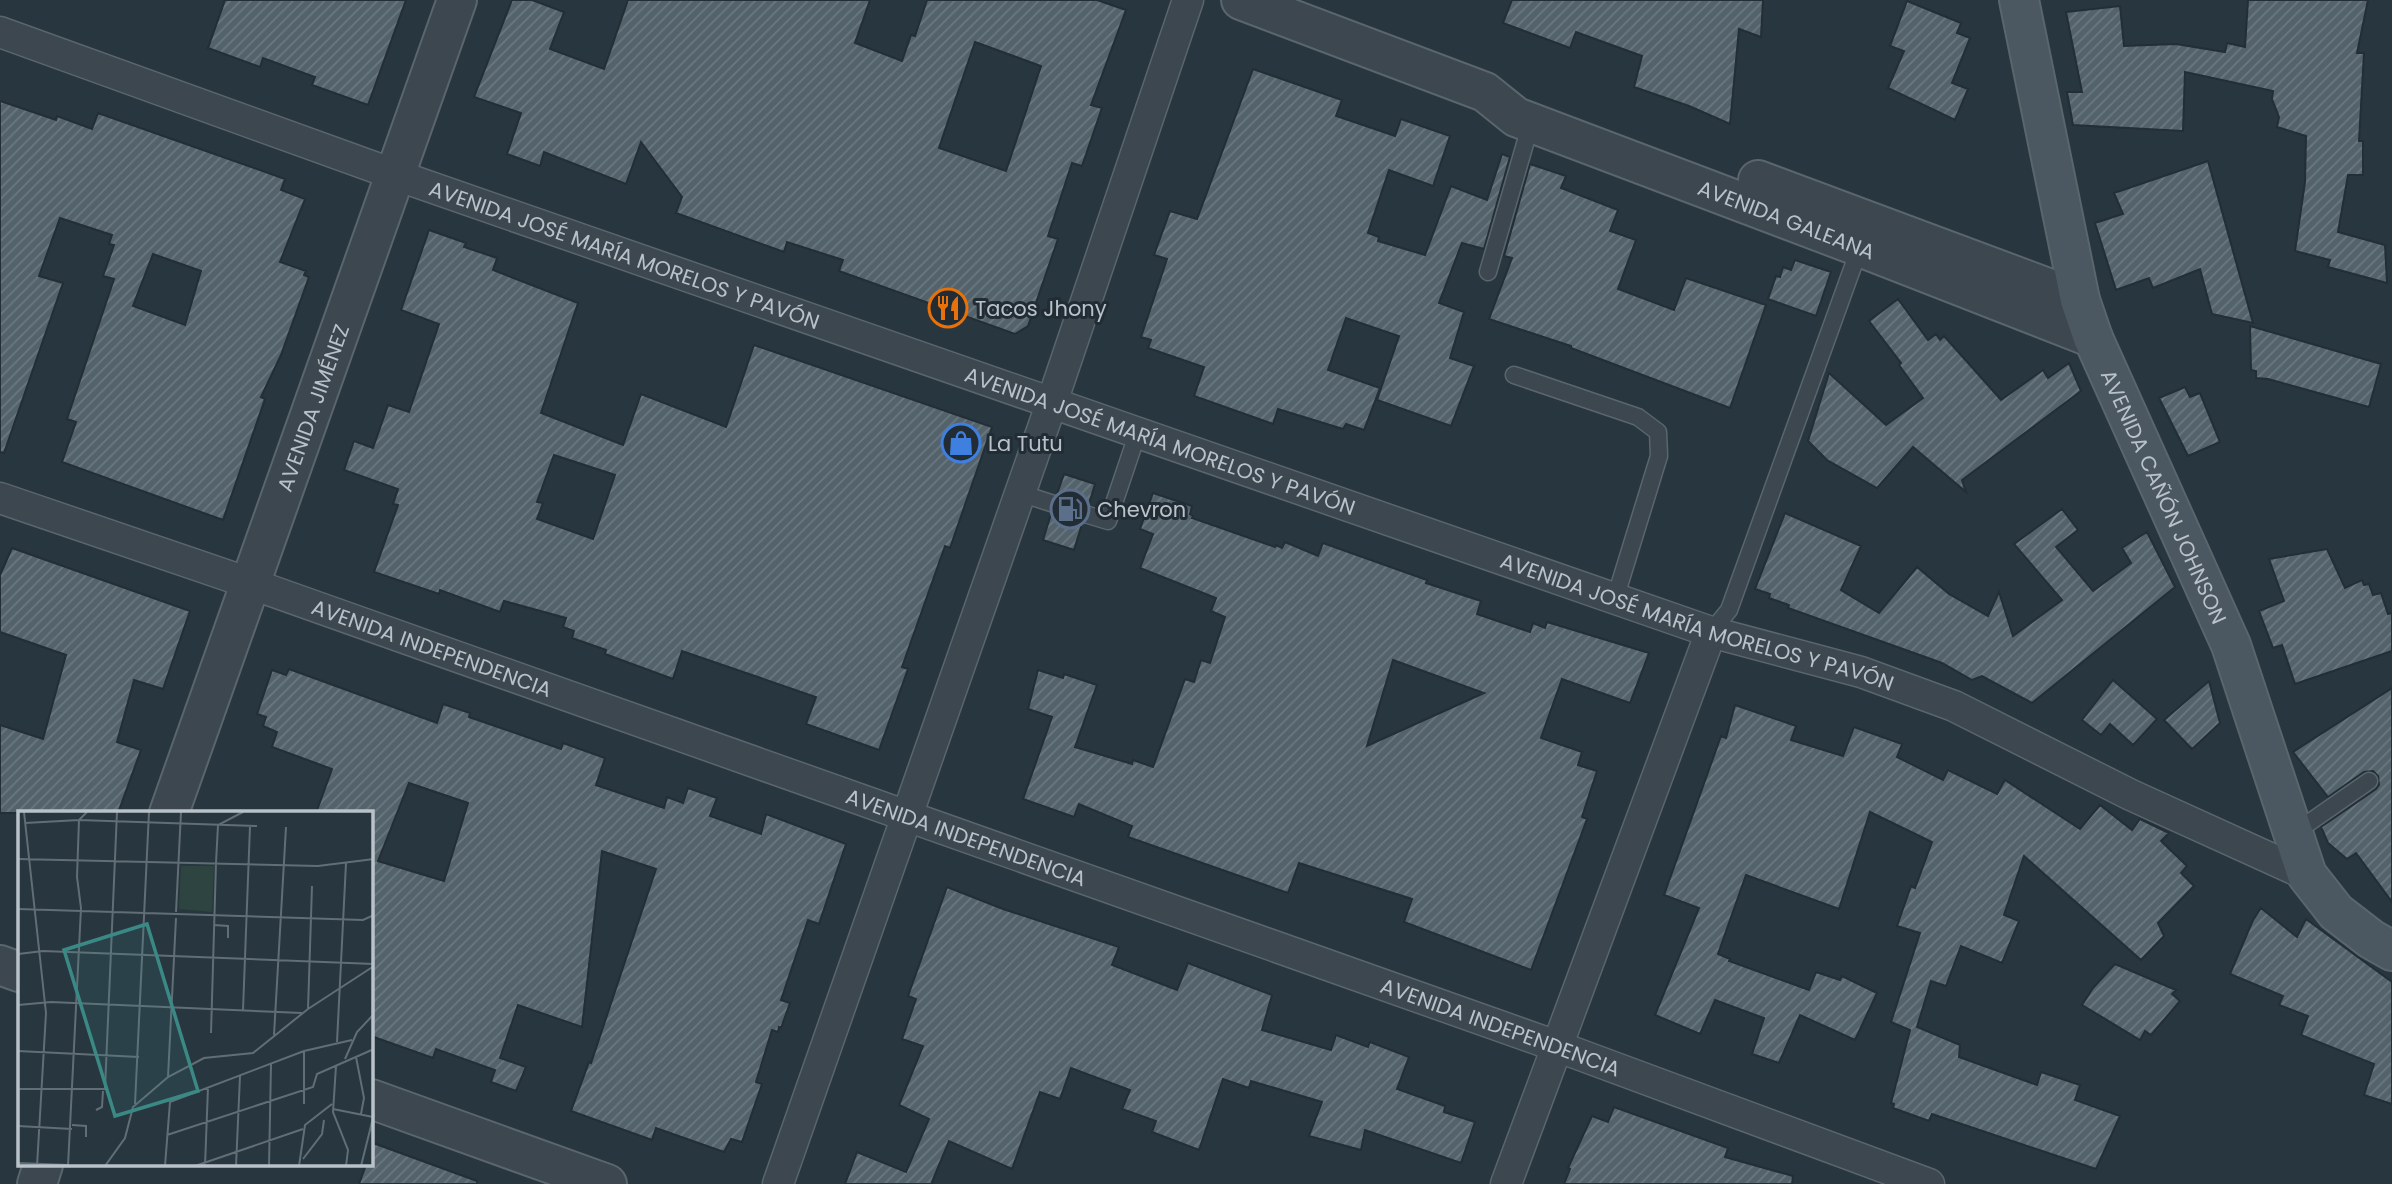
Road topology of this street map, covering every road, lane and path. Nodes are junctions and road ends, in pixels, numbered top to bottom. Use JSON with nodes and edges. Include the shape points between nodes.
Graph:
{"nodes":[{"id":1,"x":457,"y":0,"type":"edge"},
{"id":2,"x":1188,"y":0,"type":"edge"},
{"id":3,"x":1241,"y":0,"type":"edge"},
{"id":4,"x":2019,"y":0,"type":"edge"},
{"id":5,"x":0,"y":32,"type":"edge"},
{"id":6,"x":1485,"y":92,"type":"junction"},
{"id":7,"x":1531,"y":122,"type":"junction"},
{"id":8,"x":396,"y":175,"type":"junction"},
{"id":9,"x":1860,"y":247,"type":"junction"},
{"id":10,"x":1488,"y":272,"type":"dead end"},
{"id":11,"x":2080,"y":300,"type":"junction"},
{"id":12,"x":2093,"y":338,"type":"junction"},
{"id":13,"x":1514,"y":375,"type":"dead end"},
{"id":14,"x":1052,"y":402,"type":"junction"},
{"id":15,"x":1138,"y":432,"type":"junction"},
{"id":16,"x":1020,"y":494,"type":"junction"},
{"id":17,"x":0,"y":498,"type":"edge"},
{"id":18,"x":1054,"y":504,"type":"dead end"},
{"id":19,"x":1085,"y":514,"type":"dead end"},
{"id":20,"x":252,"y":584,"type":"junction"},
{"id":21,"x":1615,"y":598,"type":"junction"},
{"id":22,"x":1711,"y":632,"type":"junction"},
{"id":23,"x":2369,"y":781,"type":"dead end"},
{"id":24,"x":170,"y":811,"type":"edge"},
{"id":25,"x":908,"y":817,"type":"junction"},
{"id":26,"x":2293,"y":831,"type":"junction"},
{"id":27,"x":2307,"y":875,"type":"junction"},
{"id":28,"x":2392,"y":951,"type":"edge"},
{"id":29,"x":0,"y":965,"type":"edge"},
{"id":30,"x":18,"y":972,"type":"edge"},
{"id":31,"x":1559,"y":1047,"type":"junction"},
{"id":32,"x":373,"y":1100,"type":"edge"},
{"id":33,"x":44,"y":1166,"type":"edge"},
{"id":34,"x":552,"y":1175,"type":"edge"},
{"id":35,"x":37,"y":1184,"type":"edge"},
{"id":36,"x":607,"y":1184,"type":"edge"},
{"id":37,"x":778,"y":1184,"type":"edge"},
{"id":38,"x":1506,"y":1184,"type":"edge"},
{"id":39,"x":1929,"y":1184,"type":"edge"}],
"edges":[{"from":1,"to":8,"type":"street","name":"AVENIDA JIMÉNEZ"},
{"from":2,"to":14,"type":"street"},
{"from":3,"to":6,"type":"street","name":"AVENIDA GALEANA"},
{"from":4,"to":11,"type":"main road","name":"AVENIDA CAÑÓN JOHNSON"},
{"from":5,"to":8,"type":"street","name":"AVENIDA JOSÉ MARÍA MORELOS Y PAVÓN"},
{"from":6,"to":7,"type":"street","name":"AVENIDA GALEANA","via":[[1516,117]]},
{"from":6,"to":11,"type":"street","name":"AVENIDA GALEANA","via":[[1522,92]]},
{"from":7,"to":9,"type":"street","name":"AVENIDA GALEANA"},
{"from":7,"to":10,"type":"lane"},
{"from":8,"to":14,"type":"street","name":"AVENIDA JOSÉ MARÍA MORELOS Y PAVÓN"},
{"from":8,"to":20,"type":"street","name":"AVENIDA JIMÉNEZ"},
{"from":9,"to":12,"type":"street","name":"AVENIDA GALEANA"},
{"from":9,"to":22,"type":"lane","via":[[1729,610]]},
{"from":11,"to":12,"type":"main road","name":"AVENIDA CAÑÓN JOHNSON"},
{"from":12,"to":26,"type":"main road","name":"AVENIDA CAÑÓN JOHNSON","via":[[2231,645]]},
{"from":13,"to":21,"type":"lane","via":[[1638,417],[1658,432],[1659,456]]},
{"from":14,"to":15,"type":"street","name":"AVENIDA JOSÉ MARÍA MORELOS Y PAVÓN"},
{"from":14,"to":16,"type":"street"},
{"from":15,"to":19,"type":"lane","via":[[1108,521]]},
{"from":15,"to":21,"type":"street","name":"AVENIDA JOSÉ MARÍA MORELOS Y PAVÓN"},
{"from":16,"to":18,"type":"lane"},
{"from":16,"to":25,"type":"street"},
{"from":17,"to":20,"type":"street","name":"AVENIDA INDEPENDENCIA"},
{"from":20,"to":24,"type":"street","name":"AVENIDA JIMÉNEZ"},
{"from":20,"to":25,"type":"street","name":"AVENIDA INDEPENDENCIA"},
{"from":21,"to":22,"type":"street","name":"AVENIDA JOSÉ MARÍA MORELOS Y PAVÓN"},
{"from":22,"to":27,"type":"street","name":"AVENIDA JOSÉ MARÍA MORELOS Y PAVÓN","via":[[1861,672],[1954,706]]},
{"from":22,"to":31,"type":"street"},
{"from":23,"to":26,"type":"lane"},
{"from":25,"to":31,"type":"street","name":"AVENIDA INDEPENDENCIA"},
{"from":25,"to":37,"type":"street"},
{"from":26,"to":27,"type":"main road","name":"AVENIDA CAÑÓN JOHNSON"},
{"from":27,"to":28,"type":"main road","name":"AVENIDA CAÑÓN JOHNSON","via":[[2336,912]]},
{"from":29,"to":30,"type":"street"},
{"from":31,"to":38,"type":"street"},
{"from":31,"to":39,"type":"street","name":"AVENIDA INDEPENDENCIA"},
{"from":32,"to":34,"type":"street"},
{"from":33,"to":35,"type":"street"},
{"from":34,"to":36,"type":"street"}]}
